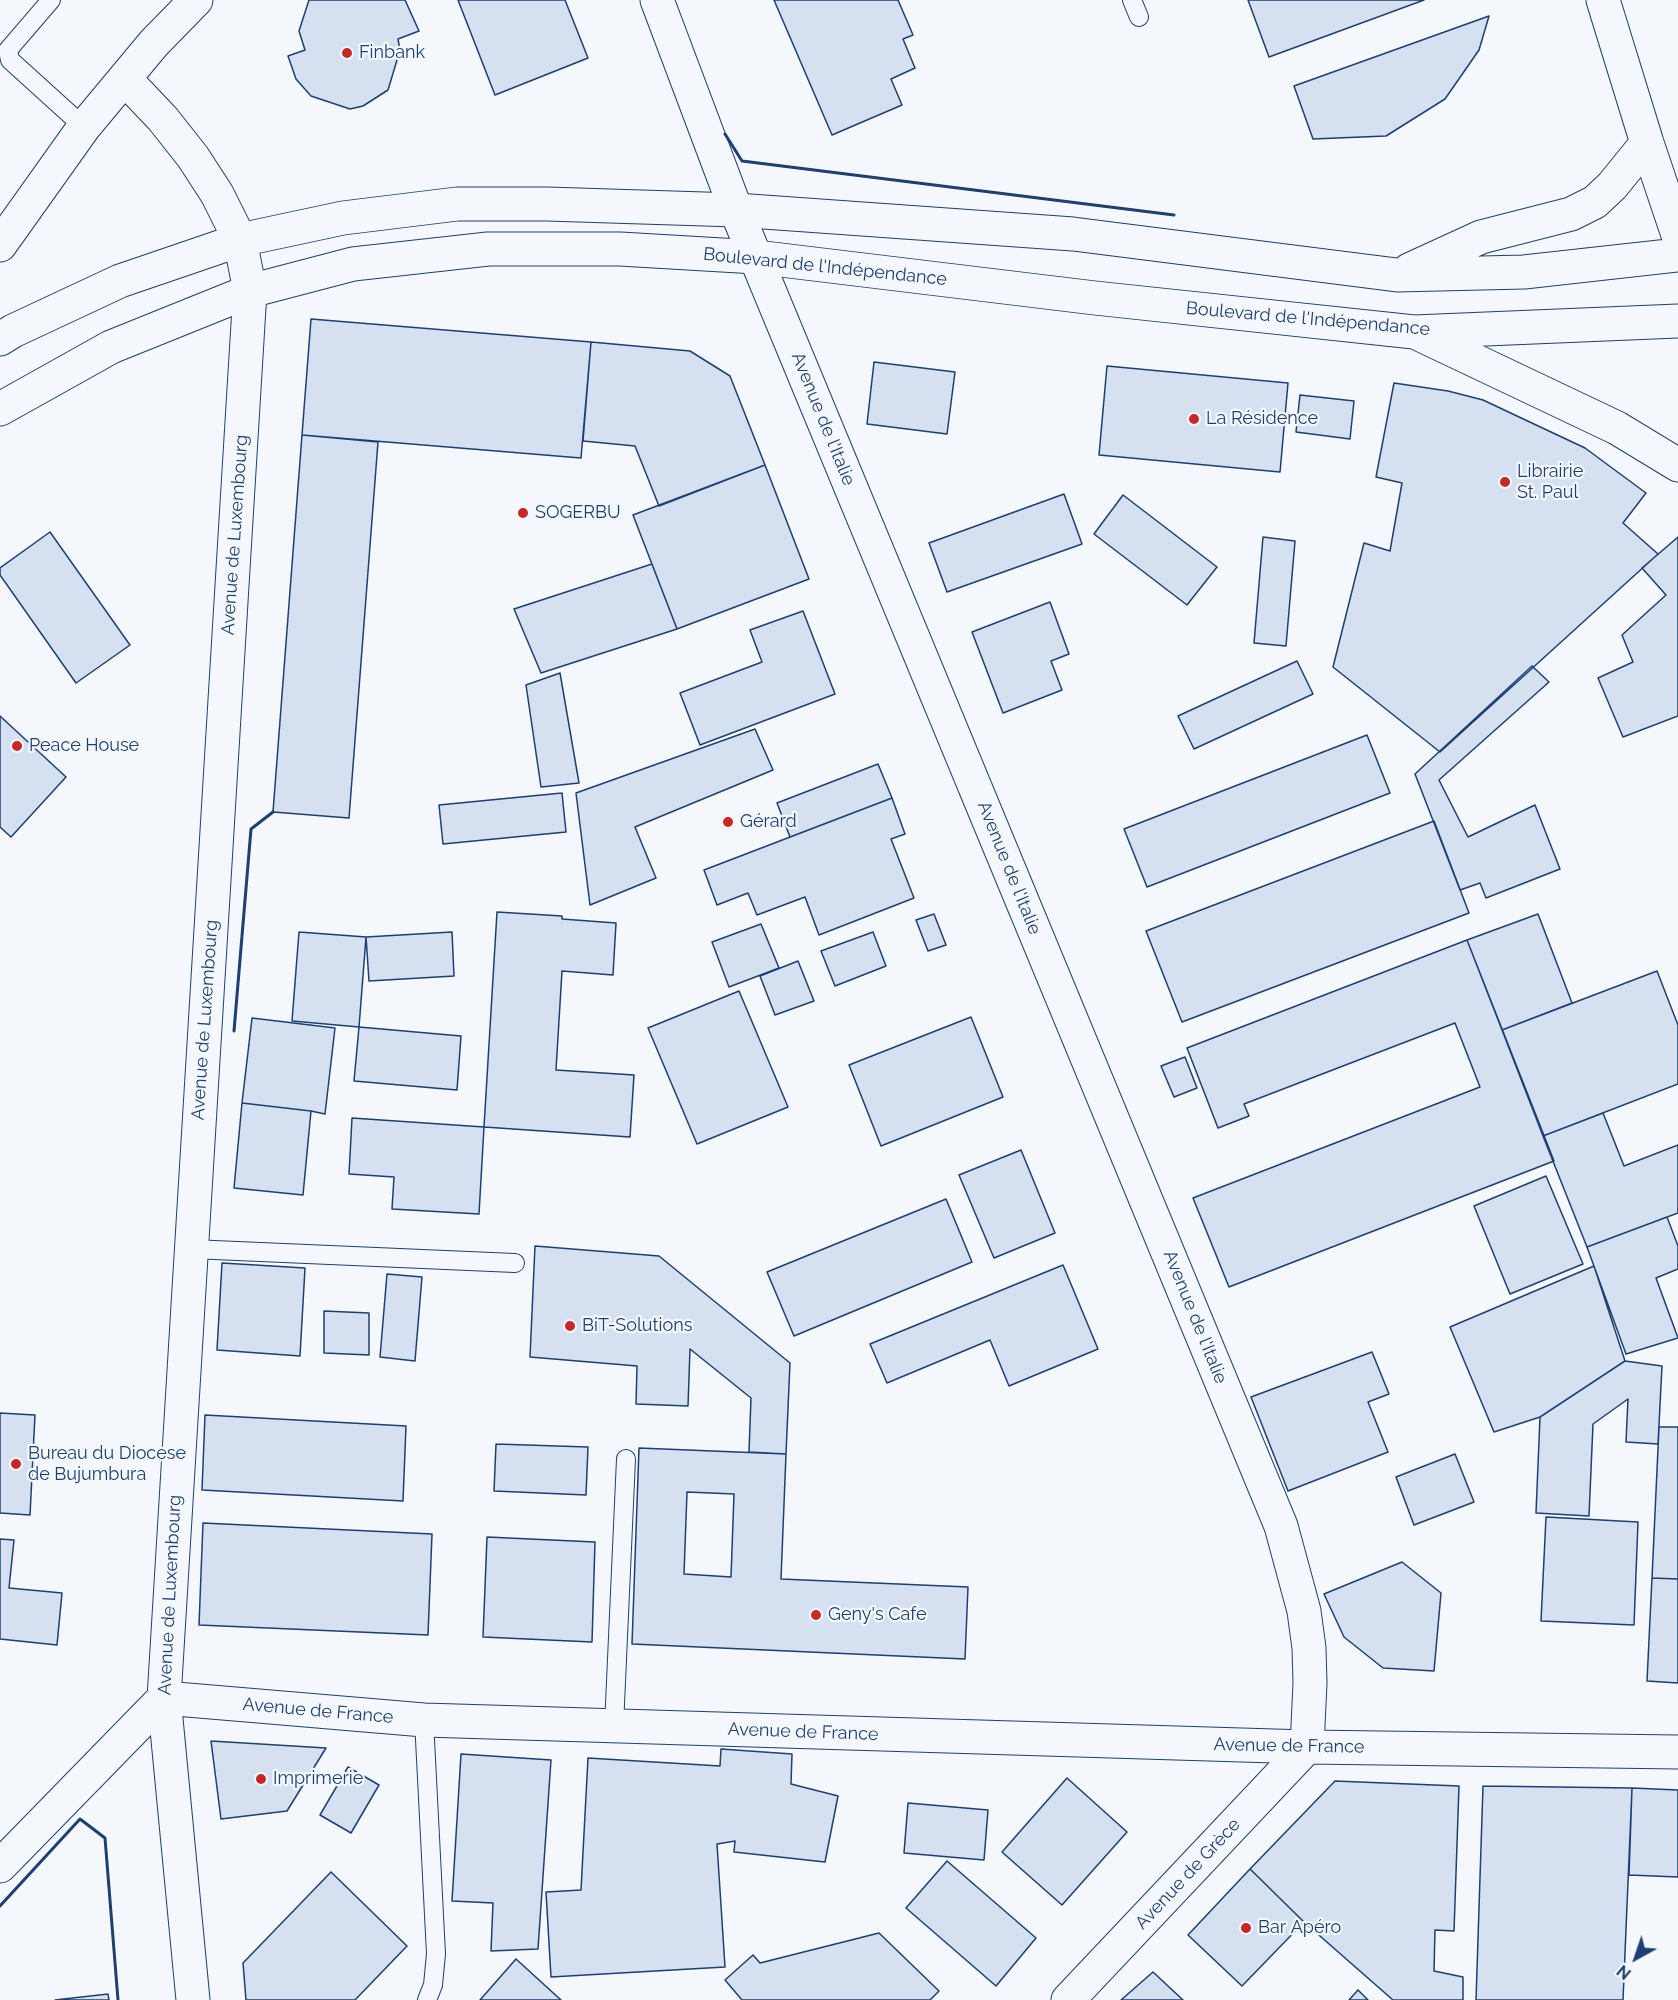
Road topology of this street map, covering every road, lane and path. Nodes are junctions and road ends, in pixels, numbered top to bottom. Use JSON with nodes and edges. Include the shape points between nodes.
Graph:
{"nodes":[{"id":1,"x":51,"y":0,"type":"edge"},
{"id":2,"x":196,"y":0,"type":"edge"},
{"id":3,"x":657,"y":0,"type":"edge"},
{"id":4,"x":1132,"y":0,"type":"edge"},
{"id":5,"x":1603,"y":0,"type":"edge"},
{"id":6,"x":1139,"y":17,"type":"dead end"},
{"id":7,"x":125,"y":79,"type":"junction"},
{"id":8,"x":84,"y":127,"type":"junction"},
{"id":9,"x":1647,"y":143,"type":"junction"},
{"id":10,"x":736,"y":210,"type":"junction"},
{"id":11,"x":1678,"y":235,"type":"edge"},
{"id":12,"x":240,"y":240,"type":"junction"},
{"id":13,"x":0,"y":245,"type":"edge"},
{"id":14,"x":1678,"y":255,"type":"edge"},
{"id":15,"x":756,"y":257,"type":"junction"},
{"id":16,"x":1397,"y":275,"type":"junction"},
{"id":17,"x":250,"y":291,"type":"junction"},
{"id":18,"x":1678,"y":321,"type":"edge"},
{"id":19,"x":1414,"y":332,"type":"junction"},
{"id":20,"x":0,"y":339,"type":"edge"},
{"id":21,"x":0,"y":409,"type":"edge"},
{"id":22,"x":1678,"y":465,"type":"edge"},
{"id":23,"x":191,"y":1249,"type":"junction"},
{"id":24,"x":514,"y":1263,"type":"dead end"},
{"id":25,"x":626,"y":1459,"type":"dead end"},
{"id":26,"x":164,"y":1698,"type":"junction"},
{"id":27,"x":424,"y":1720,"type":"junction"},
{"id":28,"x":614,"y":1726,"type":"junction"},
{"id":29,"x":1307,"y":1747,"type":"junction"},
{"id":30,"x":1678,"y":1752,"type":"edge"},
{"id":31,"x":0,"y":1866,"type":"edge"},
{"id":32,"x":194,"y":2000,"type":"edge"},
{"id":33,"x":427,"y":2000,"type":"edge"},
{"id":34,"x":1068,"y":2000,"type":"edge"}],
"edges":[{"from":1,"to":8,"type":"lane","via":[[8,50],[10,60]]},
{"from":2,"to":7,"type":"street"},
{"from":3,"to":10,"type":"street","name":"Avenue de l'Italie"},
{"from":4,"to":6,"type":"lane"},
{"from":5,"to":9,"type":"street"},
{"from":7,"to":8,"type":"street"},
{"from":7,"to":12,"type":"street","name":"Avenue de Luxembourg","via":[[193,157]]},
{"from":8,"to":13,"type":"street"},
{"from":9,"to":11,"type":"street"},
{"from":9,"to":16,"type":"street","via":[[1595,202],[1571,214],[1482,237]]},
{"from":10,"to":12,"type":"street","via":[[457,204],[343,218]]},
{"from":10,"to":15,"type":"street","name":"Avenue de l'Italie"},
{"from":10,"to":16,"type":"street","via":[[1073,234]]},
{"from":12,"to":17,"type":"street","name":"Avenue de Luxembourg"},
{"from":12,"to":20,"type":"street","via":[[120,281]]},
{"from":14,"to":16,"type":"street","via":[[1524,272]]},
{"from":15,"to":17,"type":"street","name":"Boulevard de l'Indépendance","via":[[620,249],[488,249],[353,264]]},
{"from":15,"to":19,"type":"street","name":"Boulevard de l'Indépendance"},
{"from":15,"to":29,"type":"street","name":"Avenue de l'Italie","via":[[1281,1526],[1304,1611],[1309,1648]]},
{"from":17,"to":21,"type":"street","name":"Boulevard de l'Indépendance","via":[[111,346]]},
{"from":17,"to":23,"type":"street","name":"Avenue de Luxembourg"},
{"from":18,"to":19,"type":"street","name":"Boulevard de l'Indépendance"},
{"from":19,"to":22,"type":"street","via":[[1617,428]]},
{"from":23,"to":24,"type":"lane"},
{"from":23,"to":26,"type":"street","name":"Avenue de Luxembourg"},
{"from":25,"to":28,"type":"lane"},
{"from":26,"to":27,"type":"street","name":"Avenue de France"},
{"from":26,"to":31,"type":"street"},
{"from":26,"to":32,"type":"street","name":"Avenue de Luxembourg"},
{"from":27,"to":28,"type":"street","name":"Avenue de France"},
{"from":27,"to":33,"type":"lane","via":[[436,1954],[433,1985]]},
{"from":28,"to":29,"type":"street","name":"Avenue de France"},
{"from":29,"to":30,"type":"street","name":"Avenue de France"},
{"from":29,"to":34,"type":"street","name":"Avenue de Grèce"}]}
